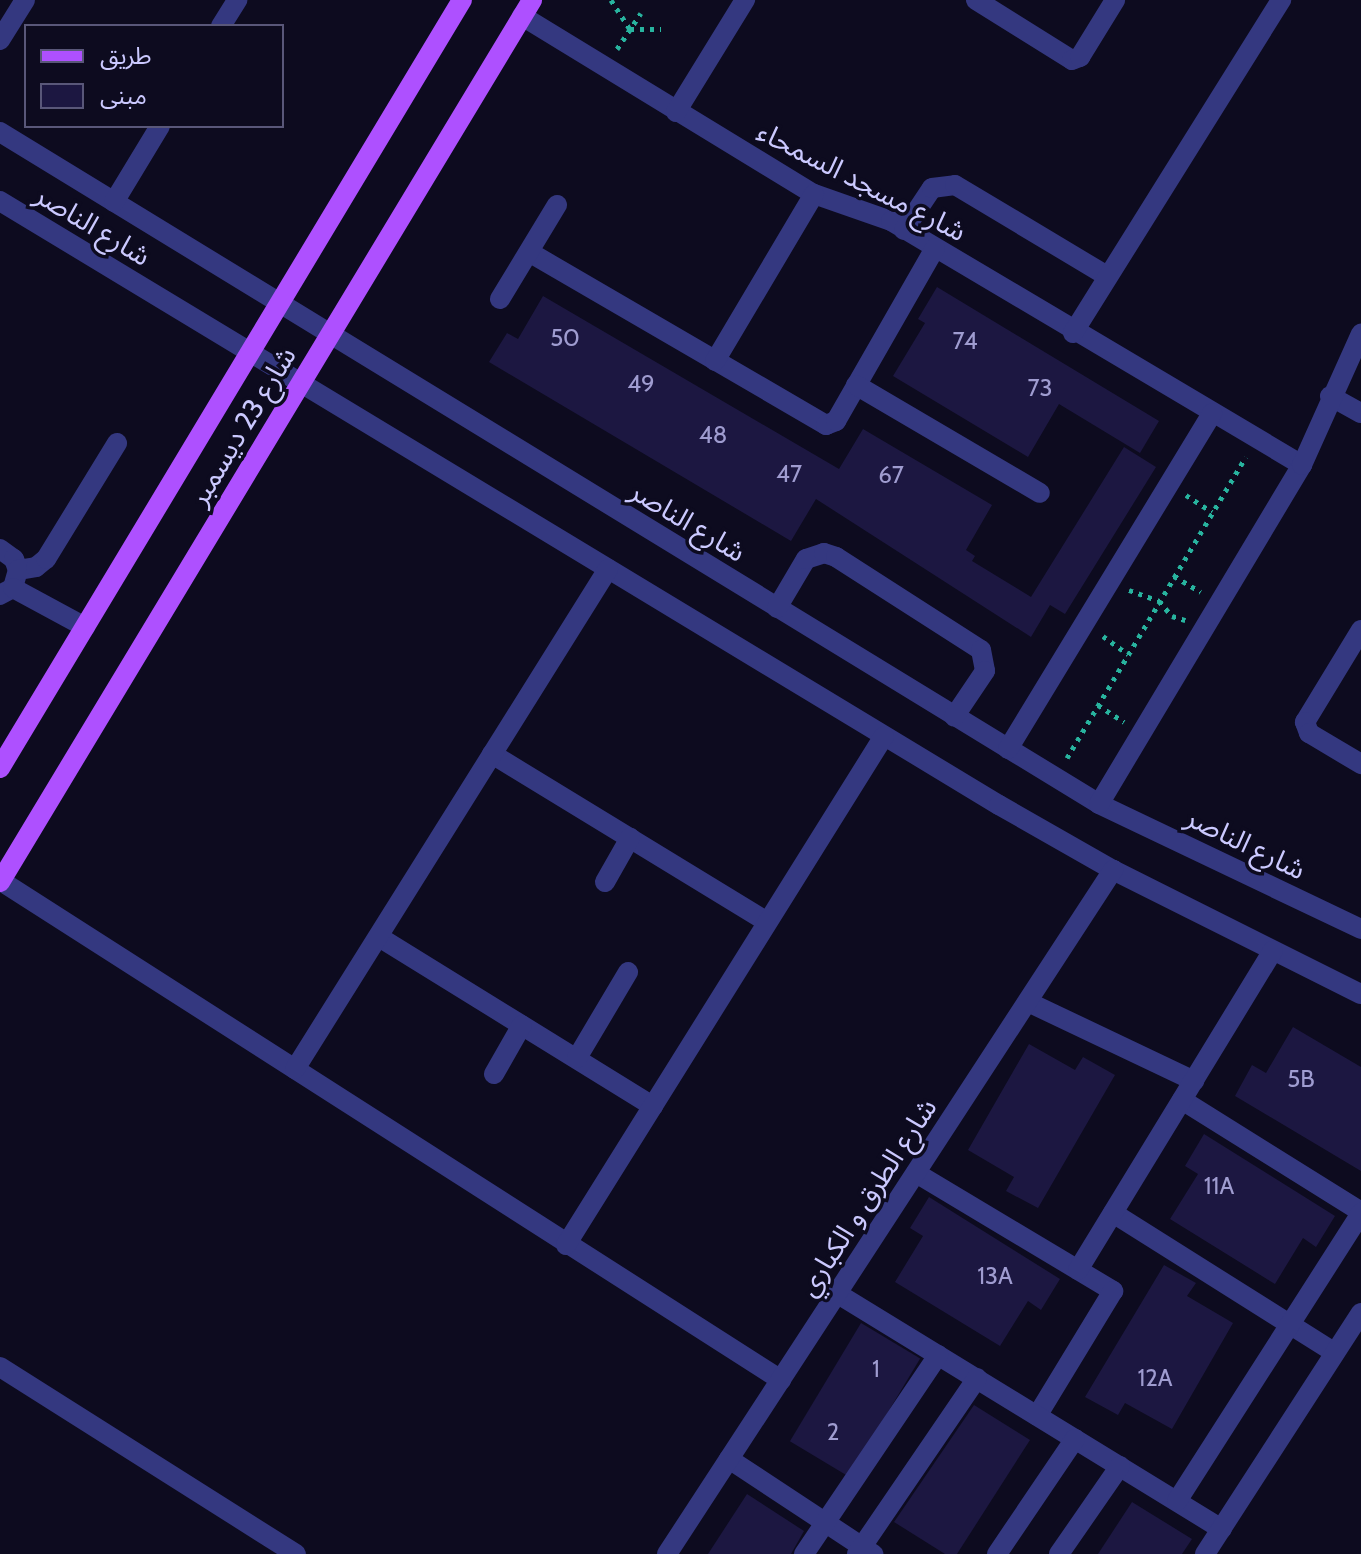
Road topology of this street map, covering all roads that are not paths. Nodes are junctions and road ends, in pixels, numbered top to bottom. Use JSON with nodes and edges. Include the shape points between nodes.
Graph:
{"nodes":[{"id":1,"x":25,"y":0,"type":"edge"},
{"id":2,"x":237,"y":0,"type":"edge"},
{"id":3,"x":462,"y":0,"type":"edge"},
{"id":4,"x":745,"y":0,"type":"edge"},
{"id":5,"x":976,"y":0,"type":"edge"},
{"id":6,"x":1115,"y":0,"type":"edge"},
{"id":7,"x":1281,"y":0,"type":"edge"},
{"id":8,"x":527,"y":8,"type":"edge"},
{"id":9,"x":222,"y":24,"type":"edge"},
{"id":10,"x":0,"y":40,"type":"edge"},
{"id":11,"x":676,"y":112,"type":"junction"},
{"id":12,"x":159,"y":128,"type":"edge"},
{"id":13,"x":0,"y":132,"type":"edge"},
{"id":14,"x":814,"y":194,"type":"junction"},
{"id":15,"x":0,"y":201,"type":"edge"},
{"id":16,"x":114,"y":202,"type":"junction"},
{"id":17,"x":557,"y":205,"type":"dead end"},
{"id":18,"x":904,"y":230,"type":"junction"},
{"id":19,"x":935,"y":248,"type":"junction"},
{"id":20,"x":529,"y":252,"type":"junction"},
{"id":21,"x":1107,"y":276,"type":"junction"},
{"id":22,"x":500,"y":299,"type":"dead end"},
{"id":23,"x":280,"y":304,"type":"junction"},
{"id":24,"x":1073,"y":333,"type":"junction"},
{"id":25,"x":330,"y":334,"type":"junction"},
{"id":26,"x":1361,"y":334,"type":"edge"},
{"id":27,"x":250,"y":352,"type":"junction"},
{"id":28,"x":715,"y":361,"type":"junction"},
{"id":29,"x":301,"y":383,"type":"junction"},
{"id":30,"x":856,"y":385,"type":"junction"},
{"id":31,"x":1330,"y":396,"type":"junction"},
{"id":32,"x":1212,"y":413,"type":"junction"},
{"id":33,"x":1361,"y":413,"type":"edge"},
{"id":34,"x":117,"y":443,"type":"dead end"},
{"id":35,"x":1302,"y":465,"type":"junction"},
{"id":36,"x":1040,"y":493,"type":"dead end"},
{"id":37,"x":0,"y":549,"type":"edge"},
{"id":38,"x":608,"y":569,"type":"junction"},
{"id":39,"x":10,"y":584,"type":"edge"},
{"id":40,"x":777,"y":608,"type":"junction"},
{"id":41,"x":85,"y":627,"type":"junction"},
{"id":42,"x":1361,"y":630,"type":"edge"},
{"id":43,"x":954,"y":717,"type":"junction"},
{"id":44,"x":884,"y":736,"type":"junction"},
{"id":45,"x":1008,"y":749,"type":"junction"},
{"id":46,"x":492,"y":754,"type":"junction"},
{"id":47,"x":1361,"y":764,"type":"edge"},
{"id":48,"x":0,"y":768,"type":"edge"},
{"id":49,"x":1099,"y":804,"type":"junction"},
{"id":50,"x":630,"y":838,"type":"junction"},
{"id":51,"x":1113,"y":870,"type":"junction"},
{"id":52,"x":0,"y":881,"type":"edge"},
{"id":53,"x":605,"y":882,"type":"dead end"},
{"id":54,"x":767,"y":922,"type":"junction"},
{"id":55,"x":1361,"y":929,"type":"edge"},
{"id":56,"x":379,"y":937,"type":"junction"},
{"id":57,"x":1273,"y":951,"type":"junction"},
{"id":58,"x":628,"y":972,"type":"dead end"},
{"id":59,"x":1361,"y":994,"type":"edge"},
{"id":60,"x":1028,"y":1002,"type":"junction"},
{"id":61,"x":522,"y":1025,"type":"junction"},
{"id":62,"x":577,"y":1058,"type":"junction"},
{"id":63,"x":295,"y":1069,"type":"junction"},
{"id":64,"x":494,"y":1074,"type":"dead end"},
{"id":65,"x":1194,"y":1081,"type":"junction"},
{"id":66,"x":1182,"y":1100,"type":"junction"},
{"id":67,"x":653,"y":1106,"type":"junction"},
{"id":68,"x":916,"y":1173,"type":"junction"},
{"id":69,"x":1361,"y":1212,"type":"edge"},
{"id":70,"x":1113,"y":1213,"type":"junction"},
{"id":71,"x":566,"y":1245,"type":"junction"},
{"id":72,"x":1078,"y":1270,"type":"junction"},
{"id":73,"x":838,"y":1294,"type":"junction"},
{"id":74,"x":1361,"y":1313,"type":"edge"},
{"id":75,"x":1290,"y":1324,"type":"junction"},
{"id":76,"x":1335,"y":1353,"type":"junction"},
{"id":77,"x":938,"y":1355,"type":"junction"},
{"id":78,"x":0,"y":1367,"type":"edge"},
{"id":79,"x":977,"y":1378,"type":"junction"},
{"id":80,"x":781,"y":1380,"type":"junction"},
{"id":81,"x":1037,"y":1416,"type":"junction"},
{"id":82,"x":1075,"y":1439,"type":"junction"},
{"id":83,"x":729,"y":1459,"type":"junction"},
{"id":84,"x":1120,"y":1466,"type":"junction"},
{"id":85,"x":1177,"y":1501,"type":"junction"},
{"id":86,"x":826,"y":1523,"type":"junction"},
{"id":87,"x":1222,"y":1529,"type":"junction"},
{"id":88,"x":864,"y":1552,"type":"edge"},
{"id":89,"x":296,"y":1554,"type":"edge"},
{"id":90,"x":667,"y":1554,"type":"edge"},
{"id":91,"x":804,"y":1554,"type":"edge"},
{"id":92,"x":997,"y":1554,"type":"edge"},
{"id":93,"x":1059,"y":1554,"type":"edge"},
{"id":94,"x":1205,"y":1554,"type":"edge"}],
"edges":[{"from":1,"to":10,"type":"street"},
{"from":2,"to":9,"type":"street"},
{"from":3,"to":23,"type":"main road","name":"شارع 23 ديسمبر"},
{"from":4,"to":11,"type":"street"},
{"from":5,"to":6,"type":"street","via":[[1072,60],[1080,57]]},
{"from":7,"to":21,"type":"street"},
{"from":8,"to":11,"type":"street","name":"شارع مسجد السمحاء","via":[[604,67]]},
{"from":8,"to":25,"type":"main road","name":"شارع 23 ديسمبر"},
{"from":11,"to":14,"type":"street","name":"شارع مسجد السمحاء"},
{"from":12,"to":16,"type":"street"},
{"from":13,"to":16,"type":"street","name":"شارع الناصر"},
{"from":14,"to":18,"type":"street","name":"شارع مسجد السمحاء"},
{"from":14,"to":28,"type":"street"},
{"from":15,"to":27,"type":"street","name":"شارع الناصر"},
{"from":16,"to":23,"type":"street","name":"شارع الناصر"},
{"from":17,"to":20,"type":"street"},
{"from":18,"to":19,"type":"street","name":"شارع مسجد السمحاء"},
{"from":18,"to":21,"type":"street","via":[[926,194],[939,185],[955,185]]},
{"from":19,"to":24,"type":"street","name":"شارع مسجد السمحاء"},
{"from":19,"to":30,"type":"street"},
{"from":20,"to":22,"type":"street"},
{"from":20,"to":28,"type":"street"},
{"from":21,"to":24,"type":"street"},
{"from":23,"to":25,"type":"street","name":"شارع الناصر"},
{"from":23,"to":27,"type":"main road","name":"شارع 23 ديسمبر"},
{"from":24,"to":32,"type":"street","name":"شارع مسجد السمحاء"},
{"from":25,"to":29,"type":"main road","name":"شارع 23 ديسمبر"},
{"from":25,"to":40,"type":"street","name":"شارع الناصر"},
{"from":26,"to":31,"type":"street"},
{"from":27,"to":29,"type":"street","name":"شارع الناصر"},
{"from":27,"to":41,"type":"main road","name":"شارع 23 ديسمبر"},
{"from":28,"to":30,"type":"street","via":[[826,425],[836,421]]},
{"from":29,"to":38,"type":"street","name":"شارع الناصر"},
{"from":29,"to":52,"type":"main road","name":"شارع 23 ديسمبر"},
{"from":30,"to":36,"type":"street"},
{"from":31,"to":33,"type":"street"},
{"from":31,"to":35,"type":"street"},
{"from":32,"to":35,"type":"street","name":"شارع مسجد السمحاء"},
{"from":32,"to":45,"type":"street"},
{"from":34,"to":39,"type":"street","via":[[46,559]]},
{"from":35,"to":49,"type":"street"},
{"from":37,"to":39,"type":"street","via":[[14,559]]},
{"from":38,"to":44,"type":"street","name":"شارع الناصر"},
{"from":38,"to":46,"type":"street"},
{"from":39,"to":41,"type":"street"},
{"from":40,"to":43,"type":"street","name":"شارع الناصر"},
{"from":40,"to":43,"type":"street","via":[[806,559],[824,553],[836,557],[981,650],[985,671]]},
{"from":41,"to":48,"type":"main road","name":"شارع 23 ديسمبر"},
{"from":42,"to":47,"type":"street","via":[[1305,722],[1309,733]]},
{"from":43,"to":45,"type":"street","name":"شارع الناصر"},
{"from":44,"to":51,"type":"street","name":"شارع الناصر"},
{"from":44,"to":54,"type":"street"},
{"from":45,"to":49,"type":"street","name":"شارع الناصر"},
{"from":46,"to":50,"type":"street"},
{"from":46,"to":56,"type":"street"},
{"from":49,"to":55,"type":"street","name":"شارع الناصر"},
{"from":50,"to":53,"type":"street"},
{"from":50,"to":54,"type":"street"},
{"from":51,"to":57,"type":"street","name":"شارع الناصر"},
{"from":51,"to":60,"type":"street","name":"شارع الطرق و الكباري"},
{"from":52,"to":63,"type":"street"},
{"from":54,"to":67,"type":"street"},
{"from":56,"to":61,"type":"street"},
{"from":56,"to":63,"type":"street"},
{"from":57,"to":59,"type":"street","name":"شارع الناصر"},
{"from":57,"to":65,"type":"street"},
{"from":58,"to":62,"type":"street"},
{"from":60,"to":65,"type":"street"},
{"from":60,"to":68,"type":"street","name":"شارع الطرق و الكباري"},
{"from":61,"to":62,"type":"street"},
{"from":61,"to":64,"type":"street"},
{"from":62,"to":67,"type":"street"},
{"from":63,"to":71,"type":"street"},
{"from":65,"to":66,"type":"street"},
{"from":66,"to":69,"type":"street"},
{"from":66,"to":70,"type":"street"},
{"from":67,"to":71,"type":"street"},
{"from":68,"to":72,"type":"street"},
{"from":68,"to":73,"type":"street","name":"شارع الطرق و الكباري"},
{"from":69,"to":75,"type":"street"},
{"from":70,"to":72,"type":"street"},
{"from":70,"to":75,"type":"street"},
{"from":71,"to":80,"type":"street"},
{"from":72,"to":81,"type":"street","via":[[1113,1291],[1114,1298]]},
{"from":73,"to":77,"type":"street"},
{"from":73,"to":80,"type":"street","name":"شارع الطرق و الكباري"},
{"from":74,"to":76,"type":"street"},
{"from":75,"to":76,"type":"street"},
{"from":75,"to":85,"type":"street"},
{"from":76,"to":87,"type":"street"},
{"from":77,"to":79,"type":"street"},
{"from":77,"to":86,"type":"street"},
{"from":78,"to":89,"type":"street"},
{"from":79,"to":81,"type":"street"},
{"from":79,"to":88,"type":"street"},
{"from":80,"to":83,"type":"street","name":"شارع الطرق و الكباري"},
{"from":81,"to":82,"type":"street"},
{"from":82,"to":84,"type":"street"},
{"from":82,"to":92,"type":"street"},
{"from":83,"to":86,"type":"street"},
{"from":83,"to":90,"type":"street","name":"شارع الطرق و الكباري"},
{"from":84,"to":85,"type":"street"},
{"from":84,"to":93,"type":"street"},
{"from":85,"to":87,"type":"street"},
{"from":86,"to":88,"type":"street"},
{"from":86,"to":91,"type":"street"},
{"from":87,"to":94,"type":"street"}]}
